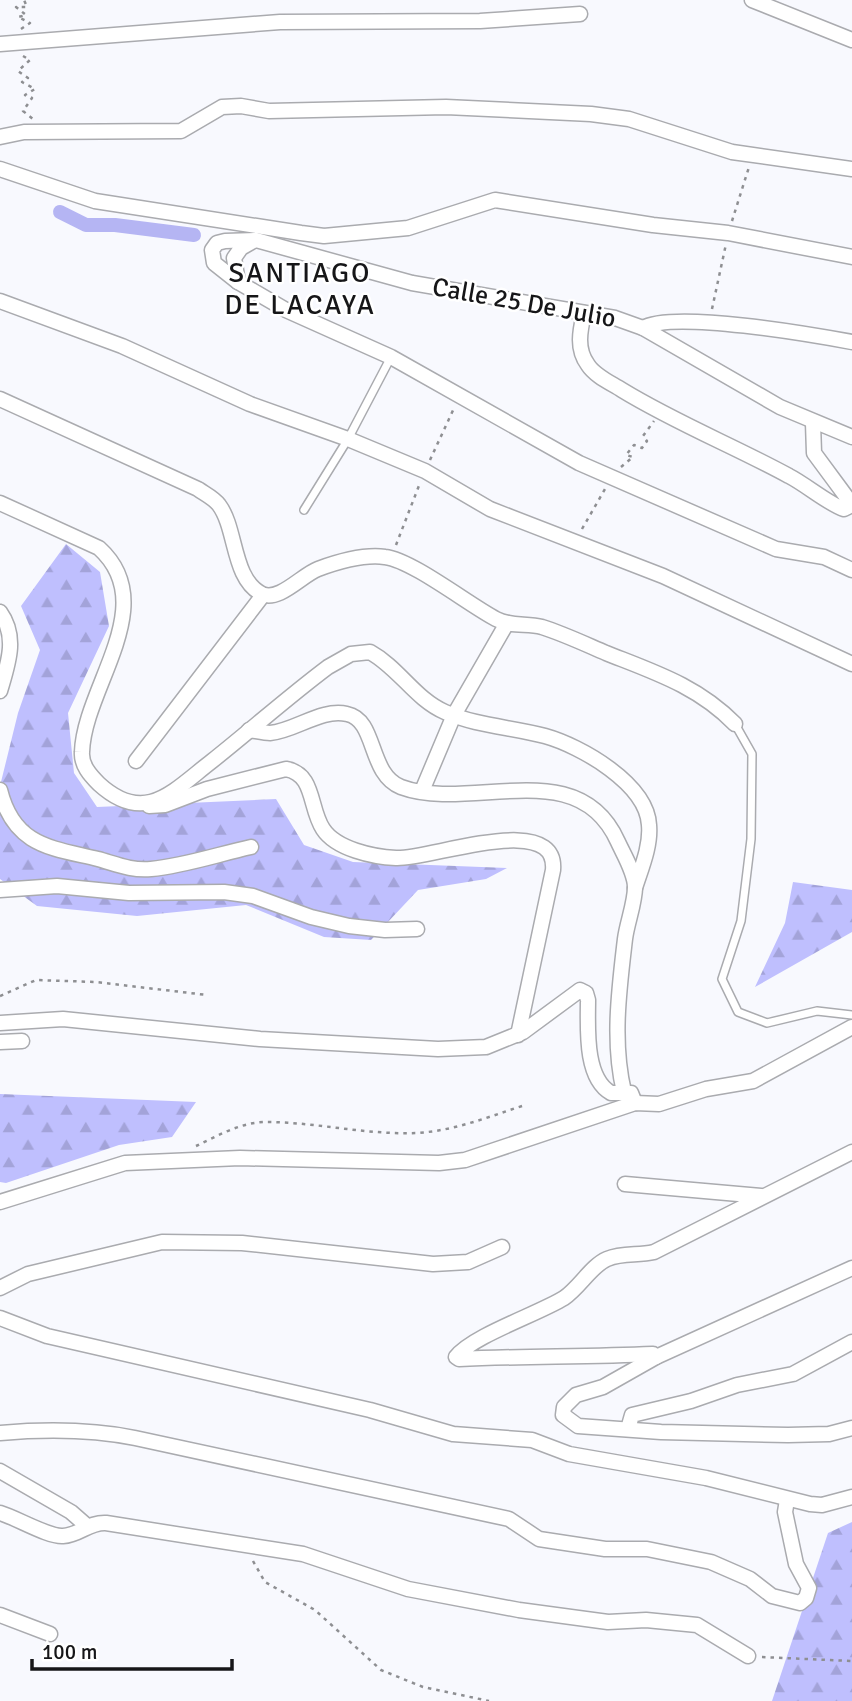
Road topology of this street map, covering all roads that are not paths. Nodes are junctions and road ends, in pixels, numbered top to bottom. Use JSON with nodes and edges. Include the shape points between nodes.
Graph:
{"nodes":[{"id":1,"x":752,"y":0,"type":"edge"},
{"id":2,"x":580,"y":14,"type":"dead end"},
{"id":3,"x":852,"y":40,"type":"edge"},
{"id":4,"x":0,"y":44,"type":"edge"},
{"id":5,"x":0,"y":137,"type":"edge"},
{"id":6,"x":0,"y":169,"type":"edge"},
{"id":7,"x":852,"y":169,"type":"edge"},
{"id":8,"x":295,"y":233,"type":"junction"},
{"id":9,"x":256,"y":240,"type":"junction"},
{"id":10,"x":294,"y":248,"type":"junction"},
{"id":11,"x":852,"y":257,"type":"edge"},
{"id":12,"x":238,"y":282,"type":"junction"},
{"id":13,"x":0,"y":302,"type":"edge"},
{"id":14,"x":584,"y":313,"type":"junction"},
{"id":15,"x":643,"y":328,"type":"junction"},
{"id":16,"x":852,"y":342,"type":"edge"},
{"id":17,"x":391,"y":358,"type":"junction"},
{"id":18,"x":0,"y":399,"type":"edge"},
{"id":19,"x":813,"y":424,"type":"junction"},
{"id":20,"x":852,"y":437,"type":"edge"},
{"id":21,"x":348,"y":439,"type":"junction"},
{"id":22,"x":0,"y":503,"type":"edge"},
{"id":23,"x":304,"y":510,"type":"dead end"},
{"id":24,"x":852,"y":570,"type":"edge"},
{"id":25,"x":263,"y":595,"type":"junction"},
{"id":26,"x":0,"y":612,"type":"edge"},
{"id":27,"x":507,"y":623,"type":"junction"},
{"id":28,"x":852,"y":664,"type":"edge"},
{"id":29,"x":0,"y":691,"type":"edge"},
{"id":30,"x":454,"y":715,"type":"junction"},
{"id":31,"x":735,"y":724,"type":"joint"},
{"id":32,"x":249,"y":730,"type":"junction"},
{"id":33,"x":136,"y":761,"type":"dead end"},
{"id":34,"x":0,"y":790,"type":"edge"},
{"id":35,"x":422,"y":791,"type":"junction"},
{"id":36,"x":145,"y":805,"type":"junction"},
{"id":37,"x":251,"y":847,"type":"dead end"},
{"id":38,"x":635,"y":888,"type":"junction"},
{"id":39,"x":0,"y":890,"type":"edge"},
{"id":40,"x":417,"y":929,"type":"dead end"},
{"id":41,"x":852,"y":1015,"type":"edge"},
{"id":42,"x":0,"y":1023,"type":"edge"},
{"id":43,"x":852,"y":1027,"type":"edge"},
{"id":44,"x":519,"y":1035,"type":"junction"},
{"id":45,"x":22,"y":1041,"type":"dead end"},
{"id":46,"x":0,"y":1042,"type":"edge"},
{"id":47,"x":624,"y":1092,"type":"junction"},
{"id":48,"x":635,"y":1103,"type":"junction"},
{"id":49,"x":852,"y":1152,"type":"edge"},
{"id":50,"x":625,"y":1184,"type":"dead end"},
{"id":51,"x":763,"y":1196,"type":"junction"},
{"id":52,"x":0,"y":1202,"type":"edge"},
{"id":53,"x":502,"y":1248,"type":"dead end"},
{"id":54,"x":852,"y":1268,"type":"edge"},
{"id":55,"x":0,"y":1288,"type":"edge"},
{"id":56,"x":0,"y":1318,"type":"edge"},
{"id":57,"x":852,"y":1342,"type":"edge"},
{"id":58,"x":656,"y":1357,"type":"junction"},
{"id":59,"x":628,"y":1429,"type":"junction"},
{"id":60,"x":847,"y":1429,"type":"edge"},
{"id":61,"x":0,"y":1433,"type":"edge"},
{"id":62,"x":852,"y":1442,"type":"edge"},
{"id":63,"x":0,"y":1471,"type":"edge"},
{"id":64,"x":852,"y":1497,"type":"edge"},
{"id":65,"x":787,"y":1500,"type":"junction"},
{"id":66,"x":0,"y":1513,"type":"edge"},
{"id":67,"x":87,"y":1526,"type":"junction"},
{"id":68,"x":0,"y":1615,"type":"edge"},
{"id":69,"x":50,"y":1634,"type":"dead end"},
{"id":70,"x":748,"y":1656,"type":"road end"}],
"edges":[{"from":1,"to":3,"type":"street"},
{"from":2,"to":4,"type":"street","via":[[480,21],[280,22],[25,49]]},
{"from":5,"to":7,"type":"street","via":[[24,132],[181,131],[222,107],[269,111],[446,107],[629,119],[732,152]]},
{"from":6,"to":8,"type":"street","via":[[95,201]]},
{"from":8,"to":10,"type":"street"},
{"from":8,"to":11,"type":"street","via":[[324,236],[408,228],[495,200],[728,233]]},
{"from":9,"to":10,"type":"street","name":"Calle 25 De Julio"},
{"from":9,"to":12,"type":"street","via":[[234,257]]},
{"from":9,"to":12,"type":"street","name":"Calle 25 De Julio","via":[[225,241],[212,250],[216,264]]},
{"from":10,"to":14,"type":"street","name":"Calle 25 De Julio","via":[[412,283]]},
{"from":12,"to":17,"type":"street","via":[[286,310]]},
{"from":13,"to":21,"type":"street","via":[[122,346],[250,404]]},
{"from":14,"to":15,"type":"street","name":"Calle 25 De Julio"},
{"from":14,"to":19,"type":"street","via":[[581,347],[595,373],[661,413],[815,489],[844,509],[848,499],[814,453]]},
{"from":15,"to":16,"type":"street","via":[[663,321],[707,323]]},
{"from":15,"to":19,"type":"street","name":"Calle 25 De Julio"},
{"from":17,"to":21,"type":"lane"},
{"from":17,"to":24,"type":"street","via":[[579,463],[776,549],[824,557]]},
{"from":18,"to":25,"type":"street","via":[[198,489],[217,502],[244,572]]},
{"from":19,"to":20,"type":"street","name":"Calle 25 De Julio"},
{"from":21,"to":23,"type":"lane"},
{"from":21,"to":28,"type":"street","via":[[425,471],[490,509],[663,576]]},
{"from":22,"to":36,"type":"street","via":[[99,548],[117,570],[123,624],[83,734],[82,762],[117,798]]},
{"from":25,"to":27,"type":"street","via":[[275,594],[317,569],[387,557]]},
{"from":25,"to":33,"type":"street"},
{"from":26,"to":29,"type":"street","via":[[10,631]]},
{"from":27,"to":30,"type":"street"},
{"from":27,"to":31,"type":"street","via":[[539,626],[663,674],[706,698]]},
{"from":30,"to":32,"type":"street","via":[[429,703],[379,657],[360,651],[328,667]]},
{"from":30,"to":35,"type":"street"},
{"from":30,"to":38,"type":"street","via":[[559,741],[599,762],[635,791],[645,803],[650,828]]},
{"from":31,"to":41,"type":"lane","via":[[752,754],[751,839],[741,921],[722,978],[738,1012],[767,1023],[817,1012]]},
{"from":32,"to":35,"type":"street","via":[[271,733],[346,713],[356,717],[366,731],[388,780]]},
{"from":32,"to":36,"type":"street","via":[[182,784]]},
{"from":34,"to":37,"type":"street","via":[[17,823],[39,845],[120,866],[161,868]]},
{"from":35,"to":38,"type":"street","via":[[541,789],[571,797],[607,821]]},
{"from":36,"to":44,"type":"street","via":[[165,805],[286,769],[296,771],[306,783],[323,829],[333,840],[372,855],[415,857],[507,839],[543,845],[552,858],[553,870]]},
{"from":38,"to":47,"type":"street","via":[[618,1015],[618,1067]]},
{"from":39,"to":40,"type":"street","via":[[57,887],[129,893],[223,892],[349,926]]},
{"from":42,"to":44,"type":"street","via":[[63,1019],[260,1040],[438,1049],[486,1047]]},
{"from":43,"to":48,"type":"street","via":[[752,1081],[706,1088],[656,1104]]},
{"from":44,"to":47,"type":"street","via":[[573,993],[583,991],[598,1078],[608,1091]]},
{"from":45,"to":46,"type":"street"},
{"from":47,"to":48,"type":"street","via":[[633,1095]]},
{"from":48,"to":52,"type":"street","via":[[466,1160],[240,1158],[125,1163]]},
{"from":49,"to":51,"type":"street"},
{"from":50,"to":51,"type":"street"},
{"from":51,"to":58,"type":"street","via":[[654,1252],[604,1260],[568,1295],[456,1357]]},
{"from":53,"to":55,"type":"street","via":[[468,1262],[433,1264],[242,1243],[162,1242],[28,1274]]},
{"from":54,"to":58,"type":"street"},
{"from":56,"to":65,"type":"street","via":[[47,1336],[370,1410],[453,1434],[532,1440],[569,1454],[706,1478]]},
{"from":57,"to":59,"type":"street","via":[[793,1374],[632,1415]]},
{"from":58,"to":59,"type":"street","via":[[603,1387],[576,1395],[565,1407],[563,1415],[578,1426]]},
{"from":59,"to":60,"type":"street","via":[[751,1435]]},
{"from":60,"to":62,"type":"street"},
{"from":61,"to":65,"type":"street","via":[[59,1430],[135,1438],[509,1520],[539,1539],[679,1554],[741,1575],[772,1597],[800,1602],[810,1588],[796,1564],[785,1512]]},
{"from":63,"to":67,"type":"street"},
{"from":64,"to":65,"type":"street","via":[[822,1505]]},
{"from":66,"to":67,"type":"street","via":[[61,1536]]},
{"from":67,"to":70,"type":"street","via":[[106,1523],[303,1554],[408,1589],[507,1608],[608,1622],[697,1625]]},
{"from":68,"to":69,"type":"street"}]}
